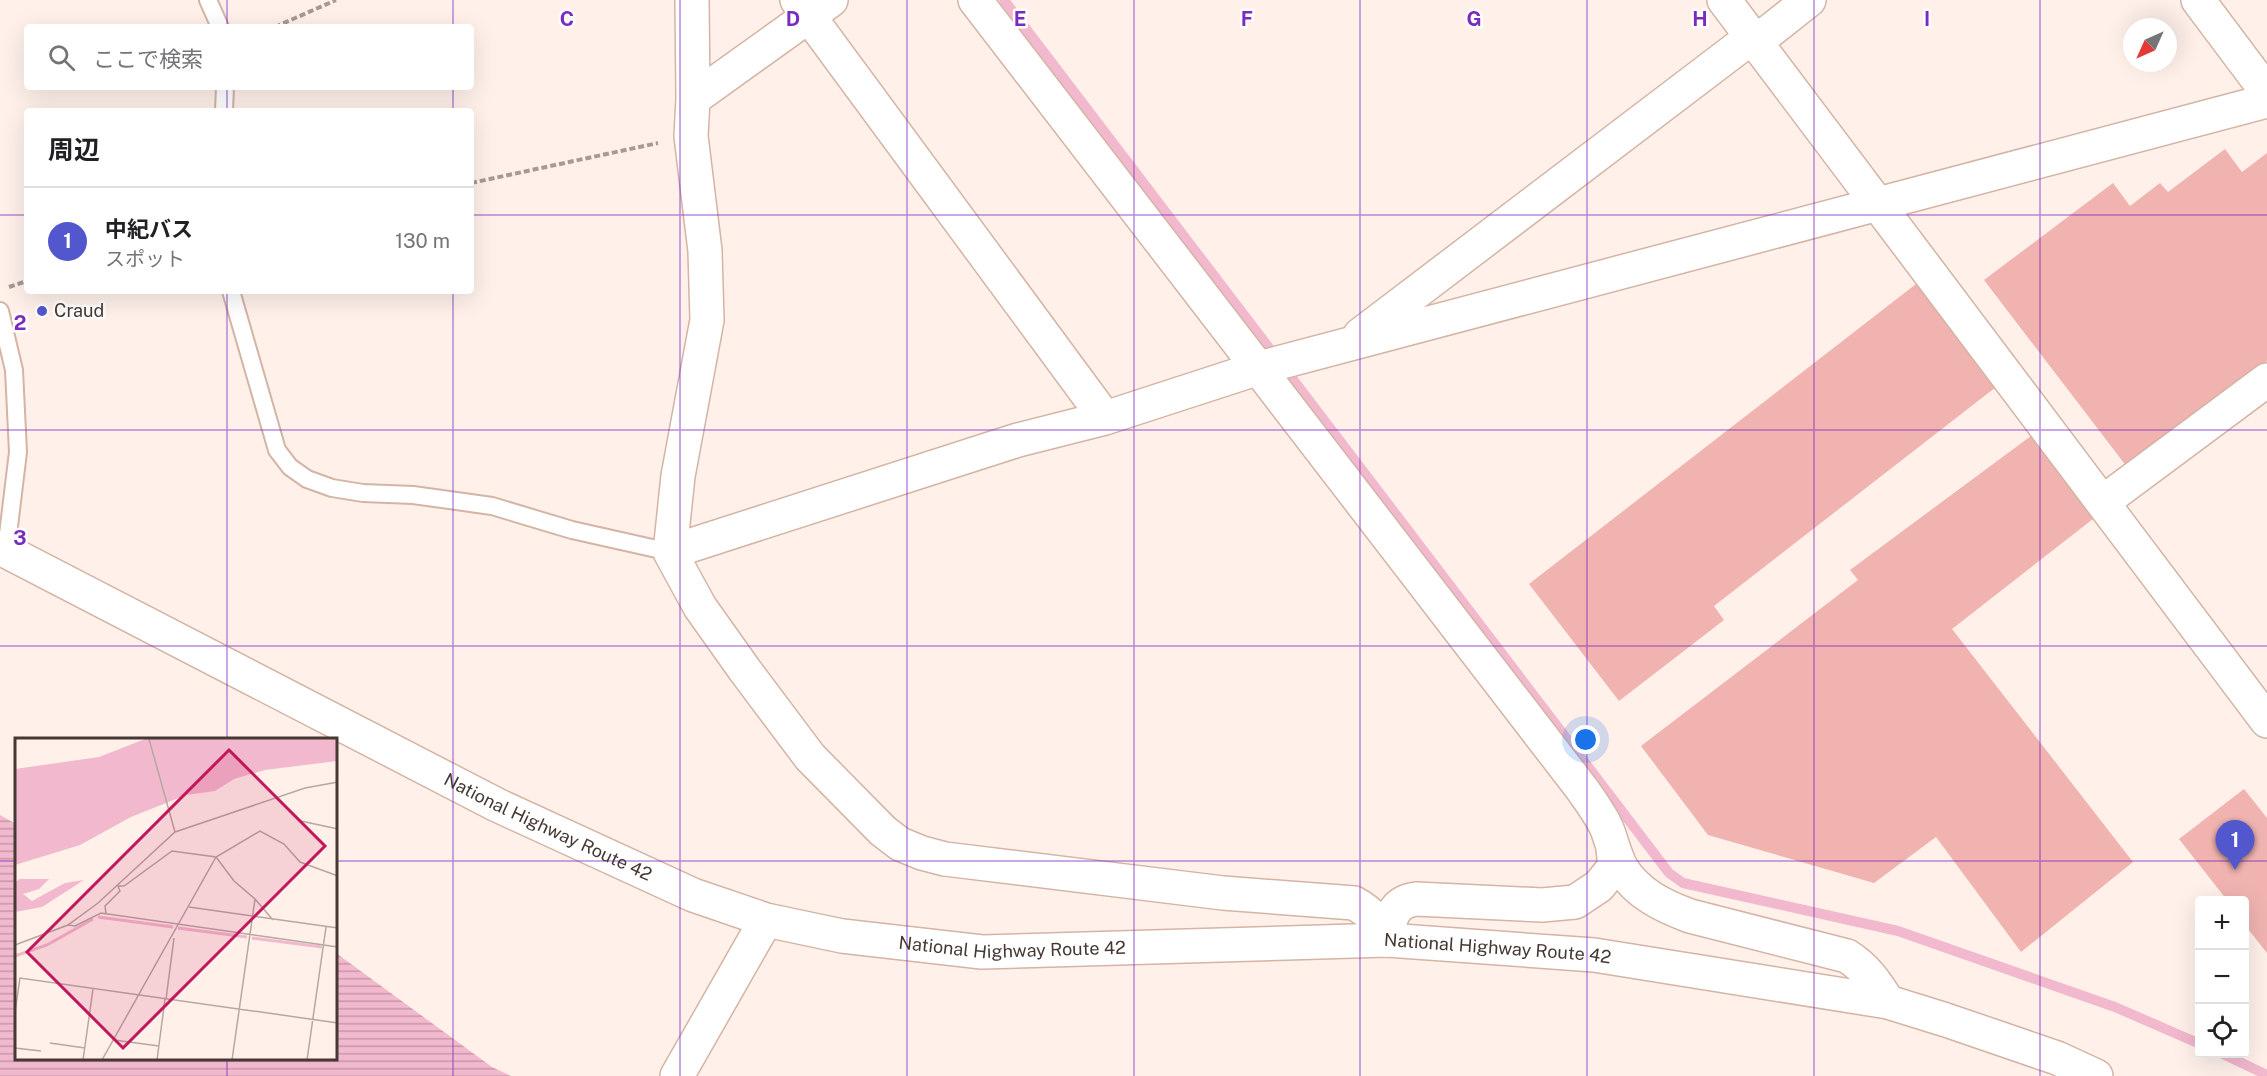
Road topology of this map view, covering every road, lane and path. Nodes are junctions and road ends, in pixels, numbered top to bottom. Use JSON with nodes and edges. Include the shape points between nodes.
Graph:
{"nodes":[{"id":1,"x":208,"y":0,"type":"edge"},
{"id":2,"x":336,"y":0,"type":"edge"},
{"id":3,"x":692,"y":0,"type":"edge"},
{"id":4,"x":975,"y":0,"type":"edge"},
{"id":5,"x":1724,"y":0,"type":"edge"},
{"id":6,"x":1809,"y":0,"type":"edge"},
{"id":7,"x":2198,"y":0,"type":"edge"},
{"id":8,"x":813,"y":5,"type":"edge"},
{"id":9,"x":219,"y":24,"type":"edge"},
{"id":10,"x":282,"y":24,"type":"edge"},
{"id":11,"x":1754,"y":39,"type":"junction"},
{"id":12,"x":225,"y":90,"type":"edge"},
{"id":13,"x":2267,"y":92,"type":"edge"},
{"id":14,"x":693,"y":99,"type":"junction"},
{"id":15,"x":2267,"y":101,"type":"edge"},
{"id":16,"x":224,"y":108,"type":"edge"},
{"id":17,"x":691,"y":136,"type":"junction"},
{"id":18,"x":474,"y":182,"type":"edge"},
{"id":19,"x":1879,"y":205,"type":"junction"},
{"id":20,"x":24,"y":282,"type":"edge"},
{"id":21,"x":0,"y":290,"type":"edge"},
{"id":22,"x":232,"y":294,"type":"edge"},
{"id":23,"x":0,"y":311,"type":"edge"},
{"id":24,"x":1347,"y":344,"type":"junction"},
{"id":25,"x":1259,"y":368,"type":"junction"},
{"id":26,"x":2267,"y":380,"type":"edge"},
{"id":27,"x":1105,"y":418,"type":"junction"},
{"id":28,"x":2103,"y":502,"type":"junction"},
{"id":29,"x":3,"y":549,"type":"edge"},
{"id":30,"x":670,"y":552,"type":"junction"},
{"id":31,"x":2267,"y":721,"type":"edge"},
{"id":32,"x":1613,"y":849,"type":"junction"},
{"id":33,"x":1404,"y":901,"type":"junction"},
{"id":34,"x":1354,"y":903,"type":"junction"},
{"id":35,"x":766,"y":920,"type":"junction"},
{"id":36,"x":1388,"y":940,"type":"junction"},
{"id":37,"x":1888,"y":1002,"type":"junction"},
{"id":38,"x":677,"y":1076,"type":"edge"},
{"id":39,"x":2097,"y":1076,"type":"edge"}],
"edges":[{"from":1,"to":9,"type":"lane"},
{"from":2,"to":10,"type":"path"},
{"from":3,"to":14,"type":"main road"},
{"from":4,"to":25,"type":"main road"},
{"from":5,"to":11,"type":"main road"},
{"from":6,"to":11,"type":"main road"},
{"from":7,"to":13,"type":"main road"},
{"from":8,"to":14,"type":"main road"},
{"from":8,"to":27,"type":"main road"},
{"from":11,"to":19,"type":"main road"},
{"from":11,"to":24,"type":"main road"},
{"from":12,"to":16,"type":"lane"},
{"from":14,"to":17,"type":"main road"},
{"from":15,"to":19,"type":"main road"},
{"from":17,"to":18,"type":"path"},
{"from":17,"to":30,"type":"main road","via":[[705,251],[707,320],[678,476]]},
{"from":19,"to":24,"type":"main road"},
{"from":19,"to":28,"type":"main road"},
{"from":20,"to":21,"type":"path"},
{"from":22,"to":30,"type":"lane","via":[[276,450],[290,467],[308,479],[363,493],[413,495],[492,506],[572,530]]},
{"from":23,"to":29,"type":"lane","via":[[14,370],[18,452]]},
{"from":24,"to":25,"type":"main road"},
{"from":25,"to":27,"type":"main road"},
{"from":25,"to":32,"type":"main road","via":[[1582,789],[1607,829]]},
{"from":26,"to":28,"type":"main road"},
{"from":27,"to":30,"type":"main road","via":[[1007,444]]},
{"from":28,"to":31,"type":"main road"},
{"from":29,"to":35,"type":"main road","name":"National Highway Route 42","via":[[497,805],[693,895]]},
{"from":30,"to":34,"type":"main road","via":[[700,607],[810,757],[900,844],[945,859],[1223,893]]},
{"from":32,"to":33,"type":"main road","via":[[1615,866],[1610,876],[1575,902],[1542,905]]},
{"from":32,"to":37,"type":"main road","via":[[1633,883],[1666,908],[1847,956],[1873,979]]},
{"from":33,"to":34,"type":"main road"},
{"from":33,"to":36,"type":"main road","via":[[1391,918]]},
{"from":34,"to":36,"type":"main road","via":[[1379,923]]},
{"from":35,"to":36,"type":"main road","name":"National Highway Route 42","via":[[842,936],[982,952]]},
{"from":35,"to":38,"type":"main road"},
{"from":36,"to":37,"type":"main road","name":"National Highway Route 42","via":[[1594,955]]},
{"from":37,"to":39,"type":"main road","name":"National Highway Route 42","via":[[2057,1058]]}]}
